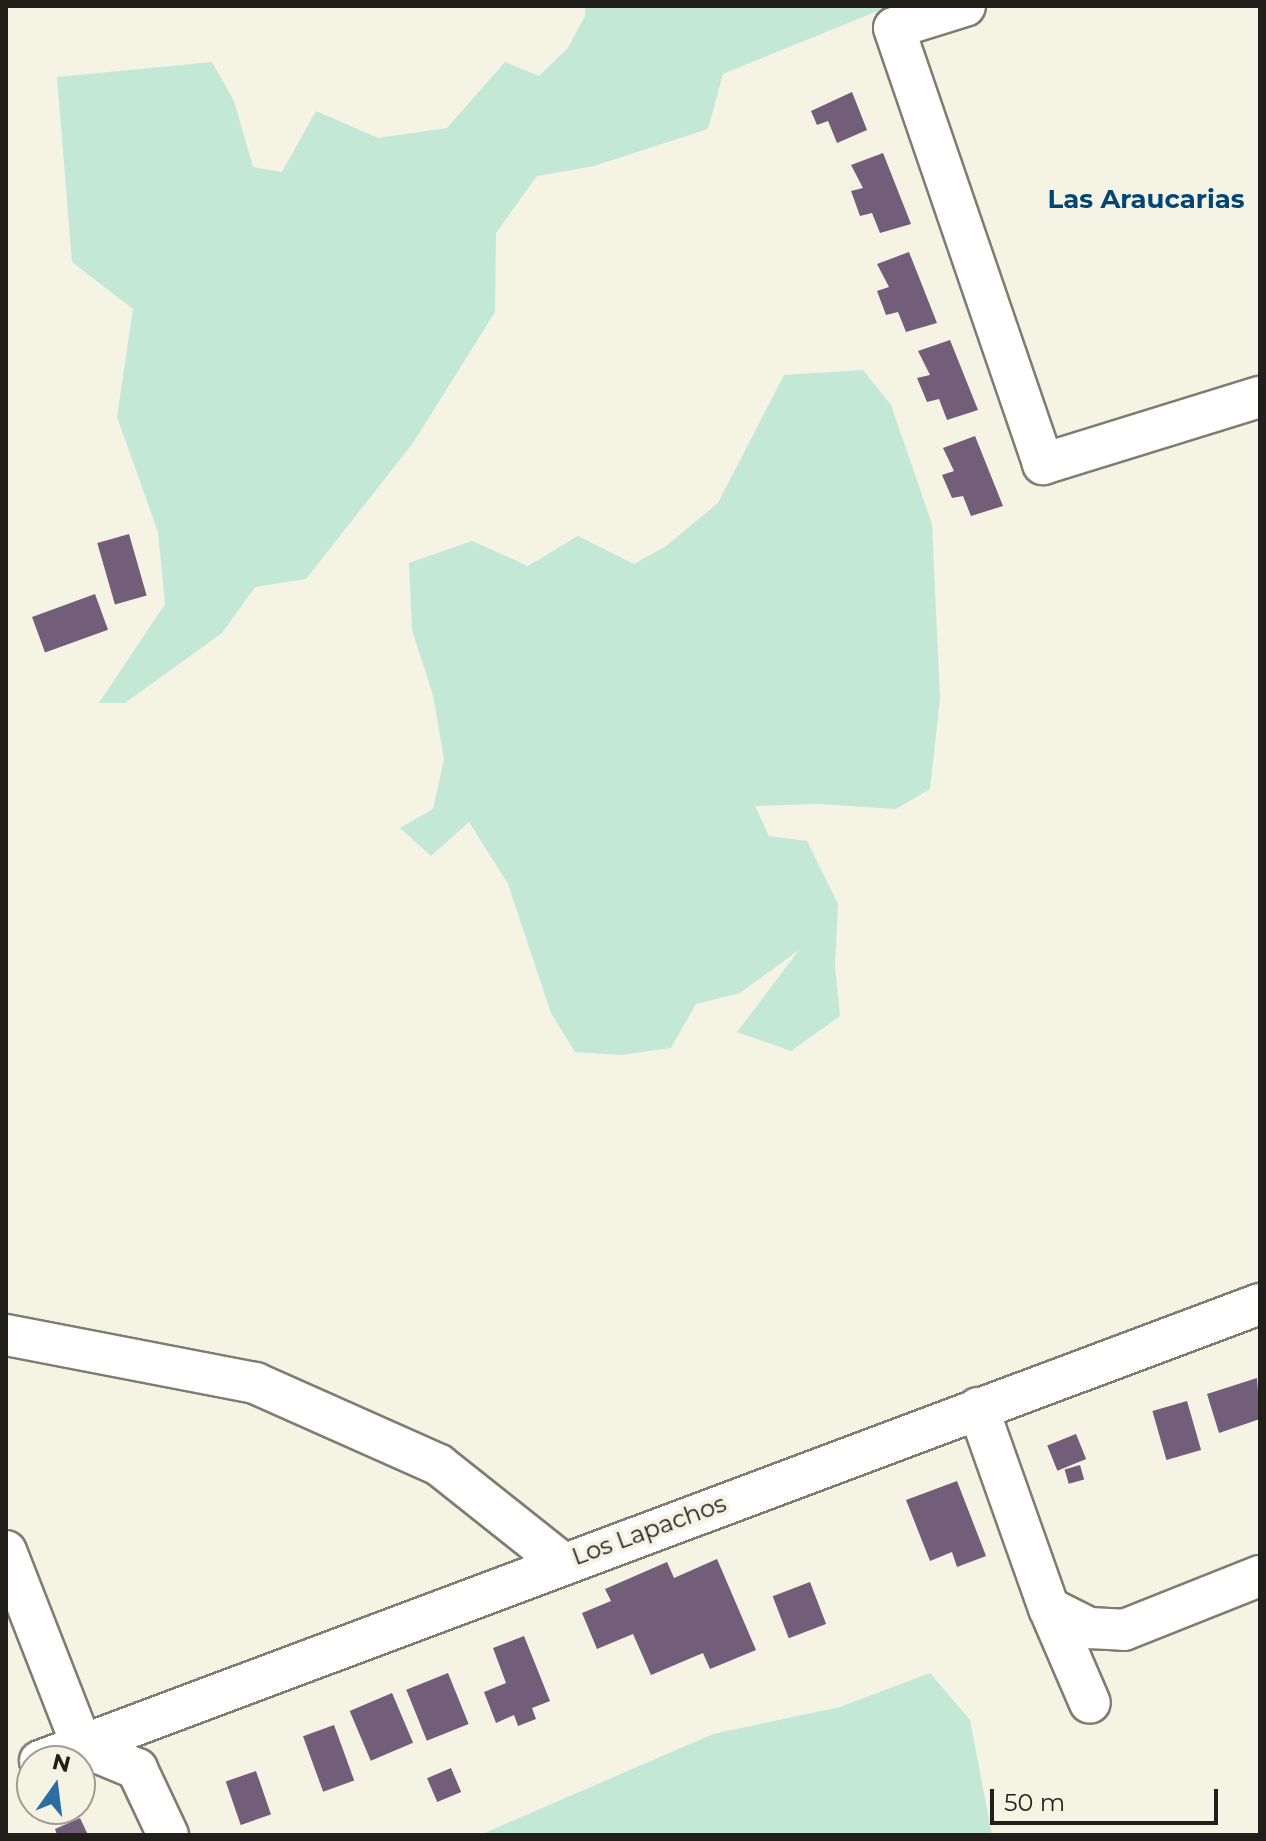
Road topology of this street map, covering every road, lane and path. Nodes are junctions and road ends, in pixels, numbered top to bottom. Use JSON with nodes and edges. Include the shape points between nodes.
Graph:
{"nodes":[{"id":1,"x":965,"y":6,"type":"edge"},
{"id":2,"x":1260,"y":397,"type":"edge"},
{"id":3,"x":1260,"y":1304,"type":"edge"},
{"id":4,"x":6,"y":1335,"type":"edge"},
{"id":5,"x":978,"y":1408,"type":"junction"},
{"id":6,"x":6,"y":1551,"type":"edge"},
{"id":7,"x":562,"y":1563,"type":"junction"},
{"id":8,"x":1260,"y":1576,"type":"edge"},
{"id":9,"x":1049,"y":1608,"type":"junction"},
{"id":10,"x":1090,"y":1703,"type":"dead end"},
{"id":11,"x":82,"y":1745,"type":"edge"},
{"id":12,"x":85,"y":1745,"type":"edge"},
{"id":13,"x":96,"y":1752,"type":"edge"},
{"id":14,"x":168,"y":1835,"type":"edge"}],
"edges":[{"from":1,"to":2,"type":"street","via":[[894,28],[1043,464]]},
{"from":3,"to":5,"type":"street","name":"Los Lapachos"},
{"from":4,"to":7,"type":"street","via":[[255,1383],[439,1465]]},
{"from":5,"to":7,"type":"street","name":"Los Lapachos"},
{"from":5,"to":9,"type":"street"},
{"from":6,"to":11,"type":"street"},
{"from":7,"to":12,"type":"street","name":"Los Lapachos"},
{"from":8,"to":9,"type":"street","via":[[1124,1630],[1089,1628]]},
{"from":9,"to":10,"type":"street"},
{"from":13,"to":14,"type":"street","via":[[137,1769]]}]}
